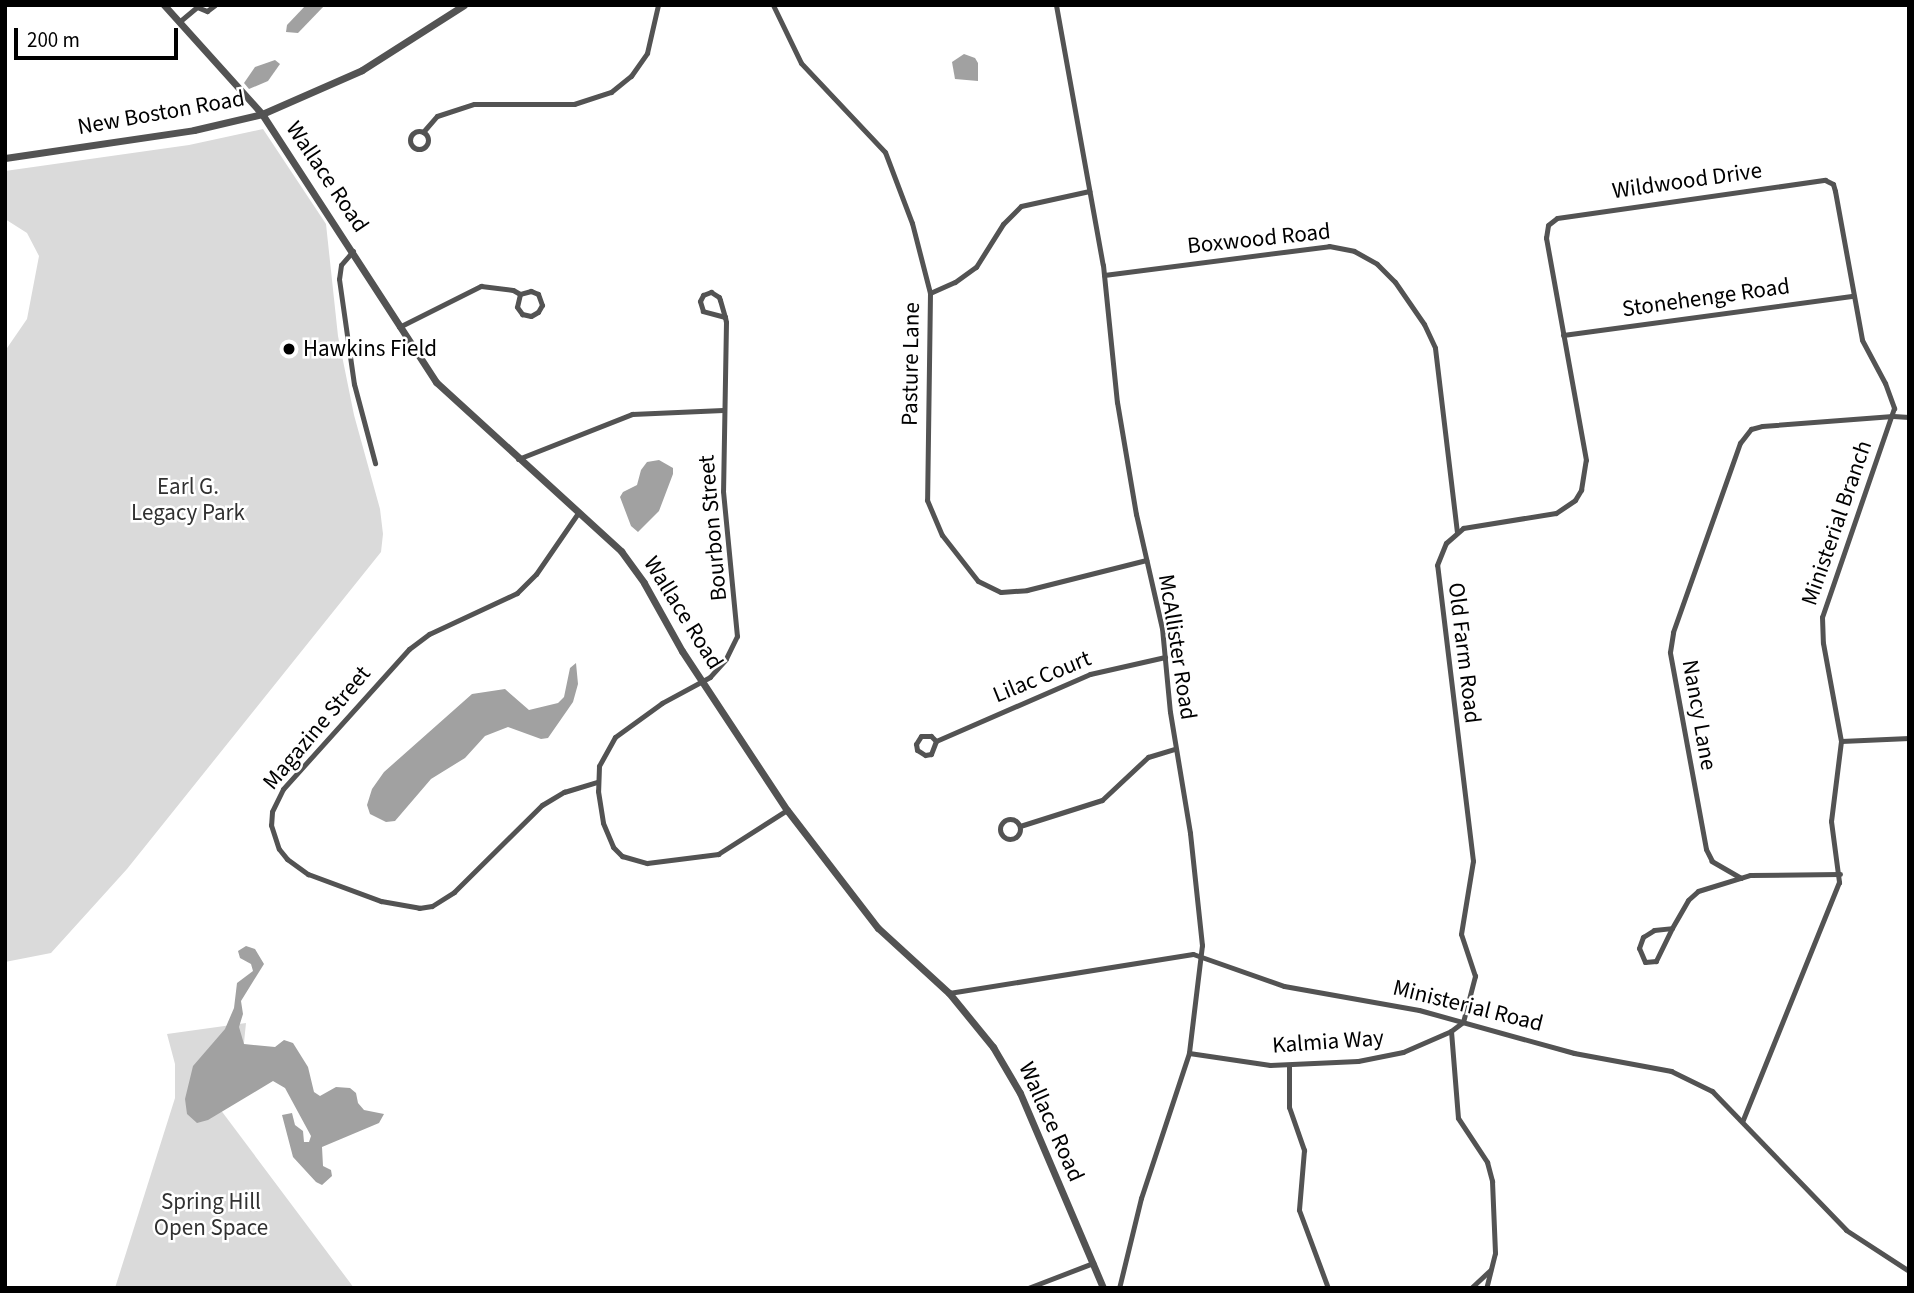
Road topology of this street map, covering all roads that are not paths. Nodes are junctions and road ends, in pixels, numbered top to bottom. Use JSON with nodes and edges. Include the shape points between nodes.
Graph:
{"nodes":[{"id":1,"x":164,"y":5,"type":"edge"},
{"id":2,"x":215,"y":5,"type":"edge"},
{"id":3,"x":464,"y":5,"type":"edge"},
{"id":4,"x":658,"y":5,"type":"edge"},
{"id":5,"x":773,"y":5,"type":"edge"},
{"id":6,"x":1055,"y":5,"type":"edge"},
{"id":7,"x":197,"y":6,"type":"edge"},
{"id":8,"x":179,"y":22,"type":"junction"},
{"id":9,"x":262,"y":114,"type":"junction"},
{"id":10,"x":422,"y":132,"type":"dead end"},
{"id":11,"x":5,"y":158,"type":"edge"},
{"id":12,"x":1829,"y":181,"type":"joint"},
{"id":13,"x":1089,"y":191,"type":"junction"},
{"id":14,"x":353,"y":251,"type":"junction"},
{"id":15,"x":1104,"y":275,"type":"junction"},
{"id":16,"x":930,"y":293,"type":"junction"},
{"id":17,"x":520,"y":294,"type":"junction"},
{"id":18,"x":1853,"y":296,"type":"junction"},
{"id":19,"x":725,"y":317,"type":"junction"},
{"id":20,"x":399,"y":327,"type":"junction"},
{"id":21,"x":1563,"y":335,"type":"junction"},
{"id":22,"x":723,"y":410,"type":"junction"},
{"id":23,"x":1893,"y":416,"type":"junction"},
{"id":24,"x":1909,"y":417,"type":"edge"},
{"id":25,"x":518,"y":459,"type":"junction"},
{"id":26,"x":375,"y":463,"type":"dead end"},
{"id":27,"x":579,"y":513,"type":"junction"},
{"id":28,"x":1457,"y":532,"type":"junction"},
{"id":29,"x":1146,"y":561,"type":"junction"},
{"id":30,"x":1165,"y":657,"type":"junction"},
{"id":31,"x":703,"y":682,"type":"junction"},
{"id":32,"x":1909,"y":738,"type":"edge"},
{"id":33,"x":936,"y":741,"type":"dead end"},
{"id":34,"x":1841,"y":741,"type":"junction"},
{"id":35,"x":1175,"y":749,"type":"junction"},
{"id":36,"x":597,"y":782,"type":"junction"},
{"id":37,"x":787,"y":810,"type":"junction"},
{"id":38,"x":1020,"y":826,"type":"dead end"},
{"id":39,"x":1840,"y":874,"type":"junction"},
{"id":40,"x":1741,"y":878,"type":"junction"},
{"id":41,"x":1672,"y":928,"type":"junction"},
{"id":42,"x":1202,"y":956,"type":"junction"},
{"id":43,"x":949,"y":993,"type":"junction"},
{"id":44,"x":1463,"y":1022,"type":"junction"},
{"id":45,"x":1451,"y":1031,"type":"junction"},
{"id":46,"x":1189,"y":1052,"type":"junction"},
{"id":47,"x":1289,"y":1065,"type":"junction"},
{"id":48,"x":1743,"y":1120,"type":"junction"},
{"id":49,"x":1093,"y":1264,"type":"junction"},
{"id":50,"x":1490,"y":1270,"type":"junction"},
{"id":51,"x":1909,"y":1271,"type":"edge"},
{"id":52,"x":1028,"y":1288,"type":"edge"},
{"id":53,"x":1102,"y":1288,"type":"edge"},
{"id":54,"x":1119,"y":1288,"type":"edge"},
{"id":55,"x":1328,"y":1288,"type":"edge"},
{"id":56,"x":1471,"y":1288,"type":"edge"},
{"id":57,"x":1486,"y":1288,"type":"edge"}],
"edges":[{"from":1,"to":8,"type":"street","name":"Wallace Road"},
{"from":2,"to":7,"type":"street","via":[[207,11]]},
{"from":3,"to":9,"type":"street","name":"New Boston Road","via":[[362,70]]},
{"from":4,"to":10,"type":"street","via":[[647,53],[631,76],[611,92],[574,104],[474,104],[437,116]]},
{"from":5,"to":16,"type":"street","name":"Pasture Lane","via":[[801,63],[888,157],[922,255]]},
{"from":6,"to":13,"type":"street","name":"McAllister Road"},
{"from":7,"to":8,"type":"street"},
{"from":8,"to":9,"type":"street","name":"Wallace Road"},
{"from":9,"to":11,"type":"street","name":"New Boston Road","via":[[194,130]]},
{"from":9,"to":14,"type":"street","name":"Wallace Road"},
{"from":12,"to":18,"type":"street","name":"Ministerial Branch","via":[[1835,191]]},
{"from":12,"to":21,"type":"street","name":"Wildwood Drive","via":[[1550,221],[1546,233]]},
{"from":13,"to":15,"type":"street","name":"McAllister Road"},
{"from":13,"to":16,"type":"street","via":[[1021,206],[1003,224],[976,267]]},
{"from":14,"to":20,"type":"street","name":"Wallace Road"},
{"from":14,"to":26,"type":"street","via":[[341,265],[339,279],[354,384]]},
{"from":15,"to":28,"type":"street","name":"Boxwood Road","via":[[1329,246],[1354,251],[1377,264],[1424,324],[1435,348]]},
{"from":15,"to":29,"type":"street","name":"McAllister Road","via":[[1117,402]]},
{"from":16,"to":29,"type":"street","name":"Pasture Lane","via":[[927,500],[935,524],[969,571],[989,588],[1014,592]]},
{"from":17,"to":17,"type":"street","via":[[519,311],[526,316],[538,312],[542,305],[538,294]]},
{"from":17,"to":20,"type":"street","via":[[481,285]]},
{"from":18,"to":21,"type":"street","name":"Stonehenge Road"},
{"from":18,"to":23,"type":"street","name":"Ministerial Branch","via":[[1862,340],[1891,395]]},
{"from":19,"to":19,"type":"street","via":[[719,297],[711,292],[704,295],[700,301],[703,311]]},
{"from":19,"to":22,"type":"street","name":"Bourbon Street"},
{"from":20,"to":25,"type":"street","name":"Wallace Road","via":[[436,382]]},
{"from":21,"to":28,"type":"street","via":[[1586,460],[1581,490],[1567,508],[1556,513]]},
{"from":22,"to":25,"type":"street","via":[[632,414]]},
{"from":22,"to":31,"type":"street","name":"Bourbon Street","via":[[723,491],[737,636],[720,667]]},
{"from":23,"to":24,"type":"street"},
{"from":23,"to":34,"type":"street","name":"Ministerial Branch","via":[[1822,617]]},
{"from":23,"to":40,"type":"street","name":"Nancy Lane","via":[[1751,429],[1740,443],[1673,632],[1670,652],[1706,849],[1712,861]]},
{"from":25,"to":27,"type":"street","name":"Wallace Road"},
{"from":27,"to":31,"type":"street","name":"Wallace Road","via":[[633,567]]},
{"from":27,"to":36,"type":"street","name":"Magazine Street","via":[[536,575],[517,593],[429,634],[409,649],[283,789],[271,825],[279,849],[308,874],[381,901],[419,908],[432,906],[454,892],[542,806],[564,792]]},
{"from":28,"to":44,"type":"street","name":"Old Farm Road","via":[[1441,551],[1436,575],[1473,861],[1461,934],[1475,976]]},
{"from":29,"to":30,"type":"street","name":"McAllister Road"},
{"from":30,"to":33,"type":"street","name":"Lilac Court","via":[[1090,674]]},
{"from":30,"to":35,"type":"street","name":"McAllister Road"},
{"from":31,"to":36,"type":"street","via":[[624,727],[607,747]]},
{"from":31,"to":37,"type":"street","name":"Wallace Road"},
{"from":32,"to":34,"type":"street"},
{"from":34,"to":39,"type":"street","name":"Ministerial Branch","via":[[1831,821]]},
{"from":35,"to":38,"type":"street","via":[[1148,757],[1102,800]]},
{"from":35,"to":42,"type":"street","name":"McAllister Road","via":[[1190,832]]},
{"from":36,"to":37,"type":"street","via":[[603,823],[613,847],[622,856],[647,863],[718,854]]},
{"from":37,"to":43,"type":"street","name":"Wallace Road","via":[[878,928]]},
{"from":39,"to":40,"type":"street"},
{"from":39,"to":48,"type":"street"},
{"from":40,"to":41,"type":"street","via":[[1694,893]]},
{"from":41,"to":41,"type":"street","via":[[1643,937],[1639,948],[1645,962],[1656,961]]},
{"from":42,"to":43,"type":"street","name":"Ministerial Road","via":[[1172,956]]},
{"from":42,"to":44,"type":"street","name":"Ministerial Road","via":[[1284,986]]},
{"from":42,"to":46,"type":"street","name":"McAllister Road"},
{"from":43,"to":49,"type":"street","name":"Wallace Road","via":[[1012,1075]]},
{"from":44,"to":45,"type":"street","name":"Kalmia Way"},
{"from":44,"to":48,"type":"street","name":"Ministerial Road","via":[[1574,1052],[1679,1073],[1707,1087]]},
{"from":45,"to":47,"type":"street","name":"Kalmia Way","via":[[1384,1058]]},
{"from":45,"to":50,"type":"street","via":[[1458,1118],[1491,1175],[1495,1247]]},
{"from":46,"to":47,"type":"street","name":"Kalmia Way"},
{"from":46,"to":54,"type":"street","name":"McAllister Road","via":[[1140,1198]]},
{"from":47,"to":55,"type":"street","via":[[1289,1107],[1304,1150],[1299,1210]]},
{"from":48,"to":51,"type":"street","name":"Ministerial Road","via":[[1846,1230]]},
{"from":49,"to":52,"type":"street"},
{"from":49,"to":53,"type":"street","name":"Wallace Road"},
{"from":50,"to":56,"type":"street"},
{"from":50,"to":57,"type":"street"}]}
